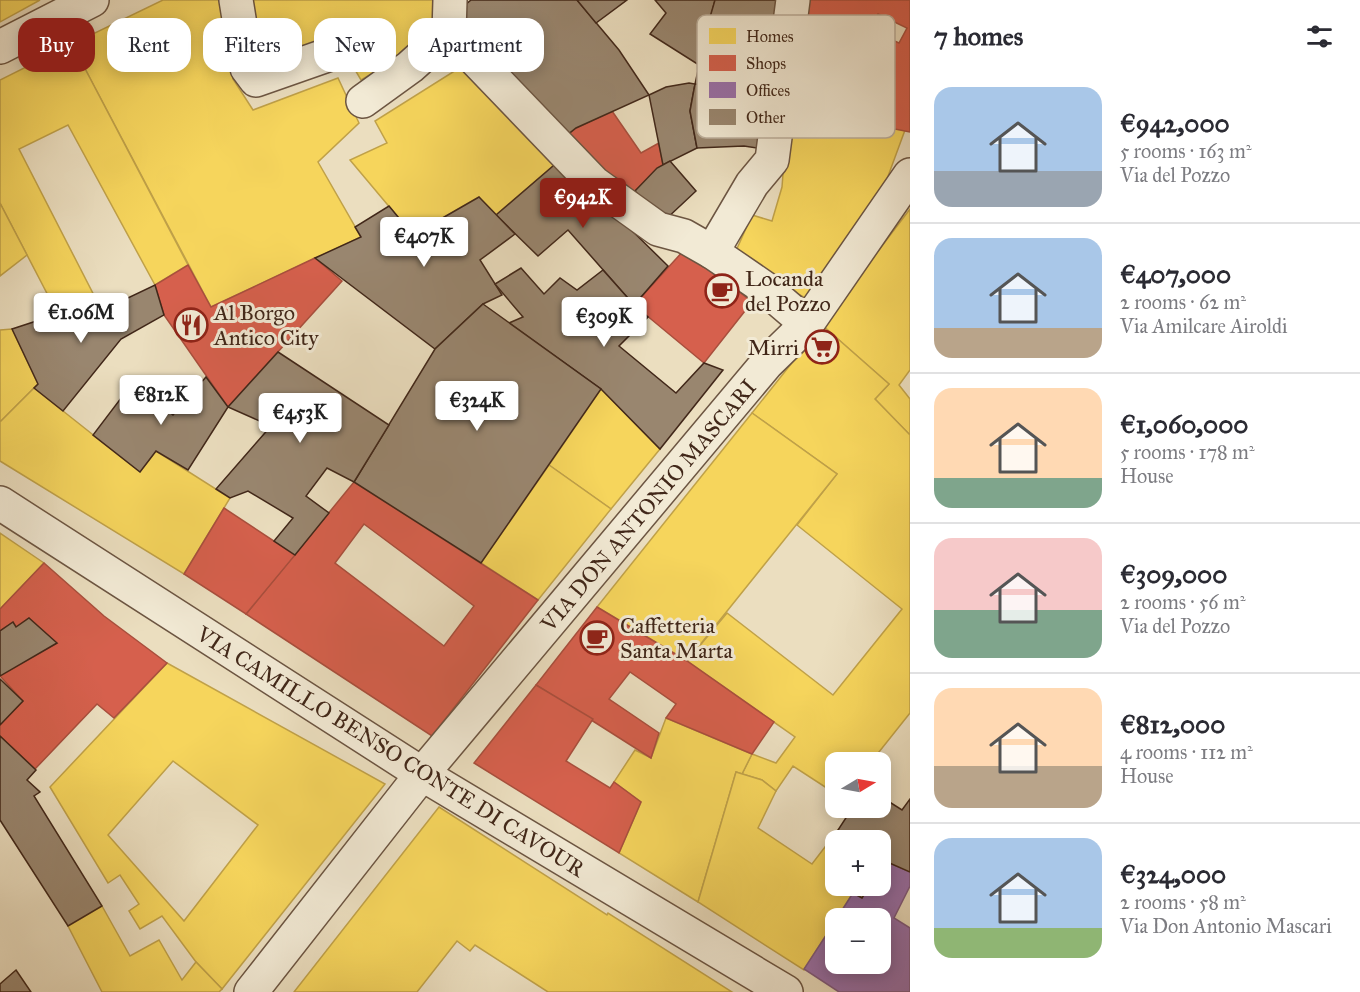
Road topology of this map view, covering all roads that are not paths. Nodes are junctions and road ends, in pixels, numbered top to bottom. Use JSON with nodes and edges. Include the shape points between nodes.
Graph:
{"nodes":[{"id":1,"x":92,"y":0,"type":"edge"},
{"id":2,"x":236,"y":0,"type":"edge"},
{"id":3,"x":793,"y":0,"type":"edge"},
{"id":4,"x":791,"y":15,"type":"edge"},
{"id":5,"x":450,"y":16,"type":"edge"},
{"id":6,"x":0,"y":48,"type":"edge"},
{"id":7,"x":314,"y":60,"type":"edge"},
{"id":8,"x":363,"y":101,"type":"dead end"},
{"id":9,"x":775,"y":138,"type":"edge"},
{"id":10,"x":910,"y":175,"type":"edge"},
{"id":11,"x":712,"y":252,"type":"junction"},
{"id":12,"x":807,"y":324,"type":"junction"},
{"id":13,"x":0,"y":503,"type":"edge"},
{"id":14,"x":422,"y":774,"type":"junction"},
{"id":15,"x":251,"y":992,"type":"edge"},
{"id":16,"x":786,"y":992,"type":"edge"}],
"edges":[{"from":1,"to":6,"type":"street"},
{"from":2,"to":7,"type":"street","via":[[247,68],[256,80]]},
{"from":3,"to":4,"type":"street"},
{"from":5,"to":8,"type":"street","via":[[410,67]]},
{"from":5,"to":11,"type":"street","via":[[594,183],[658,230],[684,236]]},
{"from":9,"to":11,"type":"street","via":[[772,160],[752,184]]},
{"from":10,"to":12,"type":"street","name":"VIA DON ANTONIO MASCARI"},
{"from":11,"to":12,"type":"street","via":[[766,289]]},
{"from":12,"to":14,"type":"street","name":"VIA DON ANTONIO MASCARI","via":[[766,363]]},
{"from":13,"to":14,"type":"street","name":"VIA CAMILLO BENSO CONTE DI CAVOUR"},
{"from":14,"to":15,"type":"street","name":"VIA DON ANTONIO MASCARI"},
{"from":14,"to":16,"type":"street","name":"VIA CAMILLO BENSO CONTE DI CAVOUR"}]}
